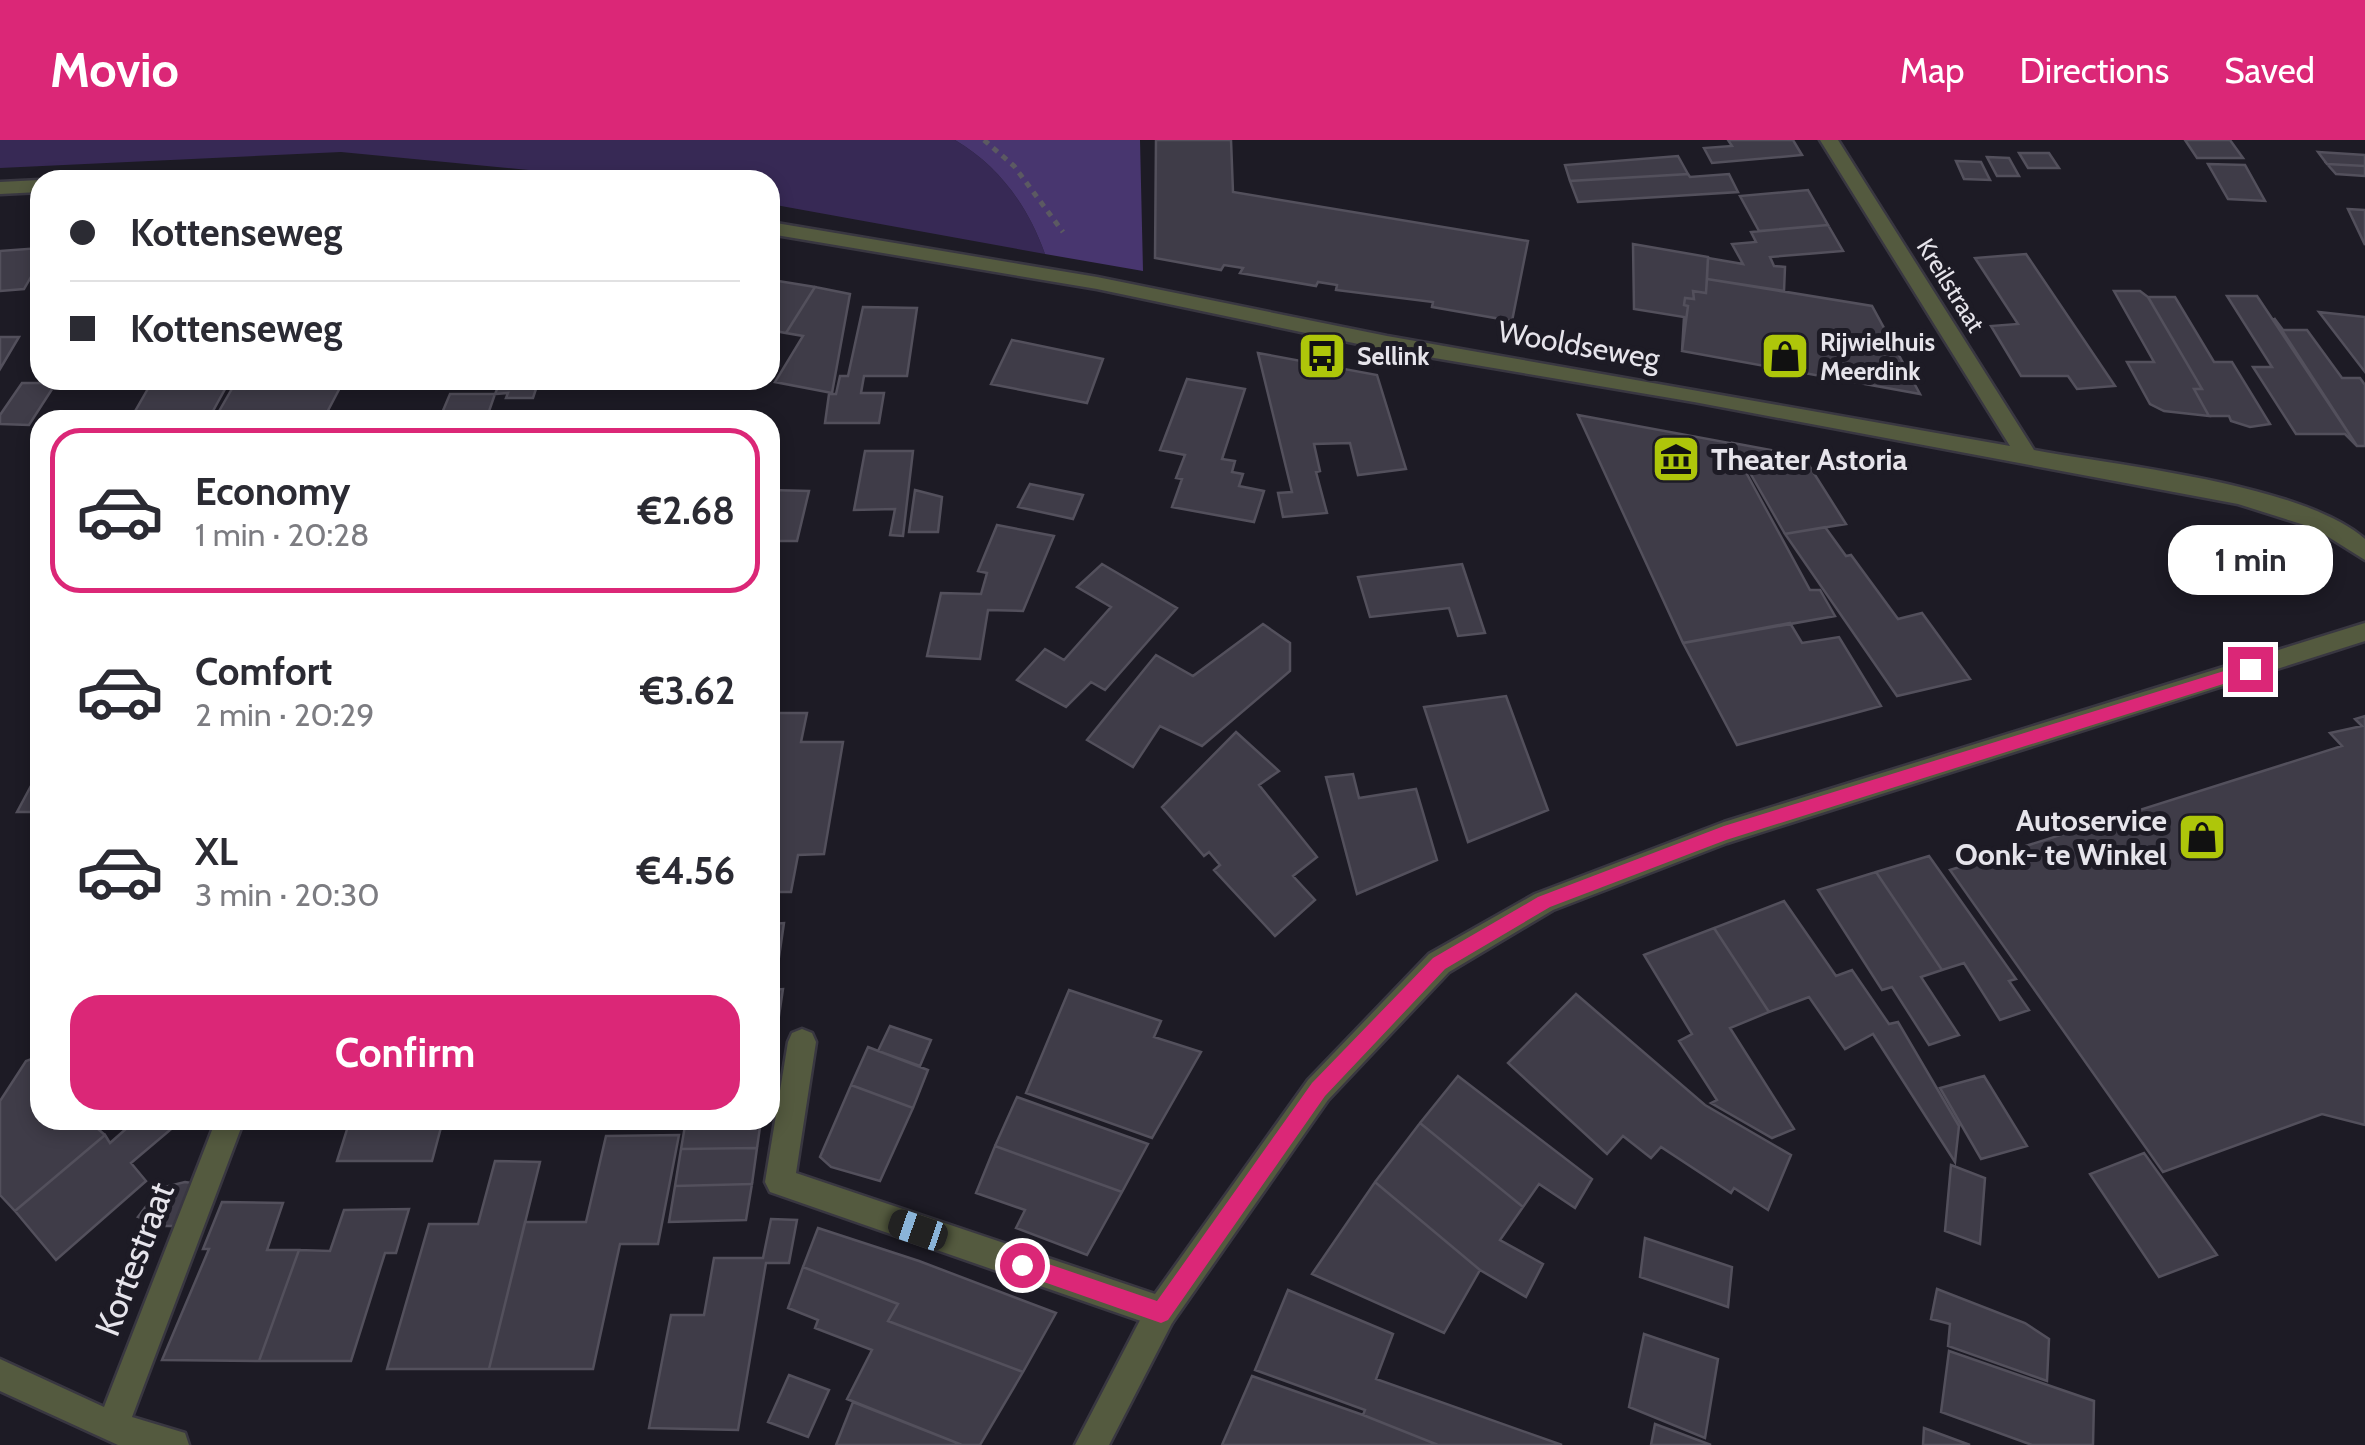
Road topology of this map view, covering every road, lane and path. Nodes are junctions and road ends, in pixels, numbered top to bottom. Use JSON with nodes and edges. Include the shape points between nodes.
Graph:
{"nodes":[{"id":1,"x":984,"y":140,"type":"edge"},
{"id":2,"x":1828,"y":140,"type":"edge"},
{"id":3,"x":30,"y":186,"type":"edge"},
{"id":4,"x":0,"y":188,"type":"edge"},
{"id":5,"x":780,"y":230,"type":"edge"},
{"id":6,"x":1098,"y":282,"type":"junction"},
{"id":7,"x":2028,"y":458,"type":"junction"},
{"id":8,"x":2365,"y":552,"type":"edge"},
{"id":9,"x":2365,"y":632,"type":"edge"},
{"id":10,"x":802,"y":1042,"type":"dead end"},
{"id":11,"x":226,"y":1130,"type":"edge"},
{"id":12,"x":1161,"y":1312,"type":"junction"},
{"id":13,"x":0,"y":1376,"type":"edge"},
{"id":14,"x":112,"y":1428,"type":"junction"},
{"id":15,"x":173,"y":1445,"type":"edge"},
{"id":16,"x":1092,"y":1445,"type":"edge"}],
"edges":[{"from":1,"to":6,"type":"path","via":[[1014,166]]},
{"from":2,"to":7,"type":"street","name":"Kreilstraat"},
{"from":3,"to":4,"type":"street"},
{"from":5,"to":6,"type":"street","name":"Wooldseweg"},
{"from":6,"to":7,"type":"street","name":"Wooldseweg","via":[[1387,343]]},
{"from":7,"to":8,"type":"street","name":"Wooldseweg","via":[[2298,510]]},
{"from":9,"to":12,"type":"street","via":[[1724,833],[1544,902],[1439,963],[1332,1076]]},
{"from":10,"to":12,"type":"street","via":[[780,1182]]},
{"from":11,"to":14,"type":"street","name":"Kortestraat"},
{"from":12,"to":16,"type":"street"},
{"from":13,"to":14,"type":"street"},
{"from":14,"to":15,"type":"street"}]}
